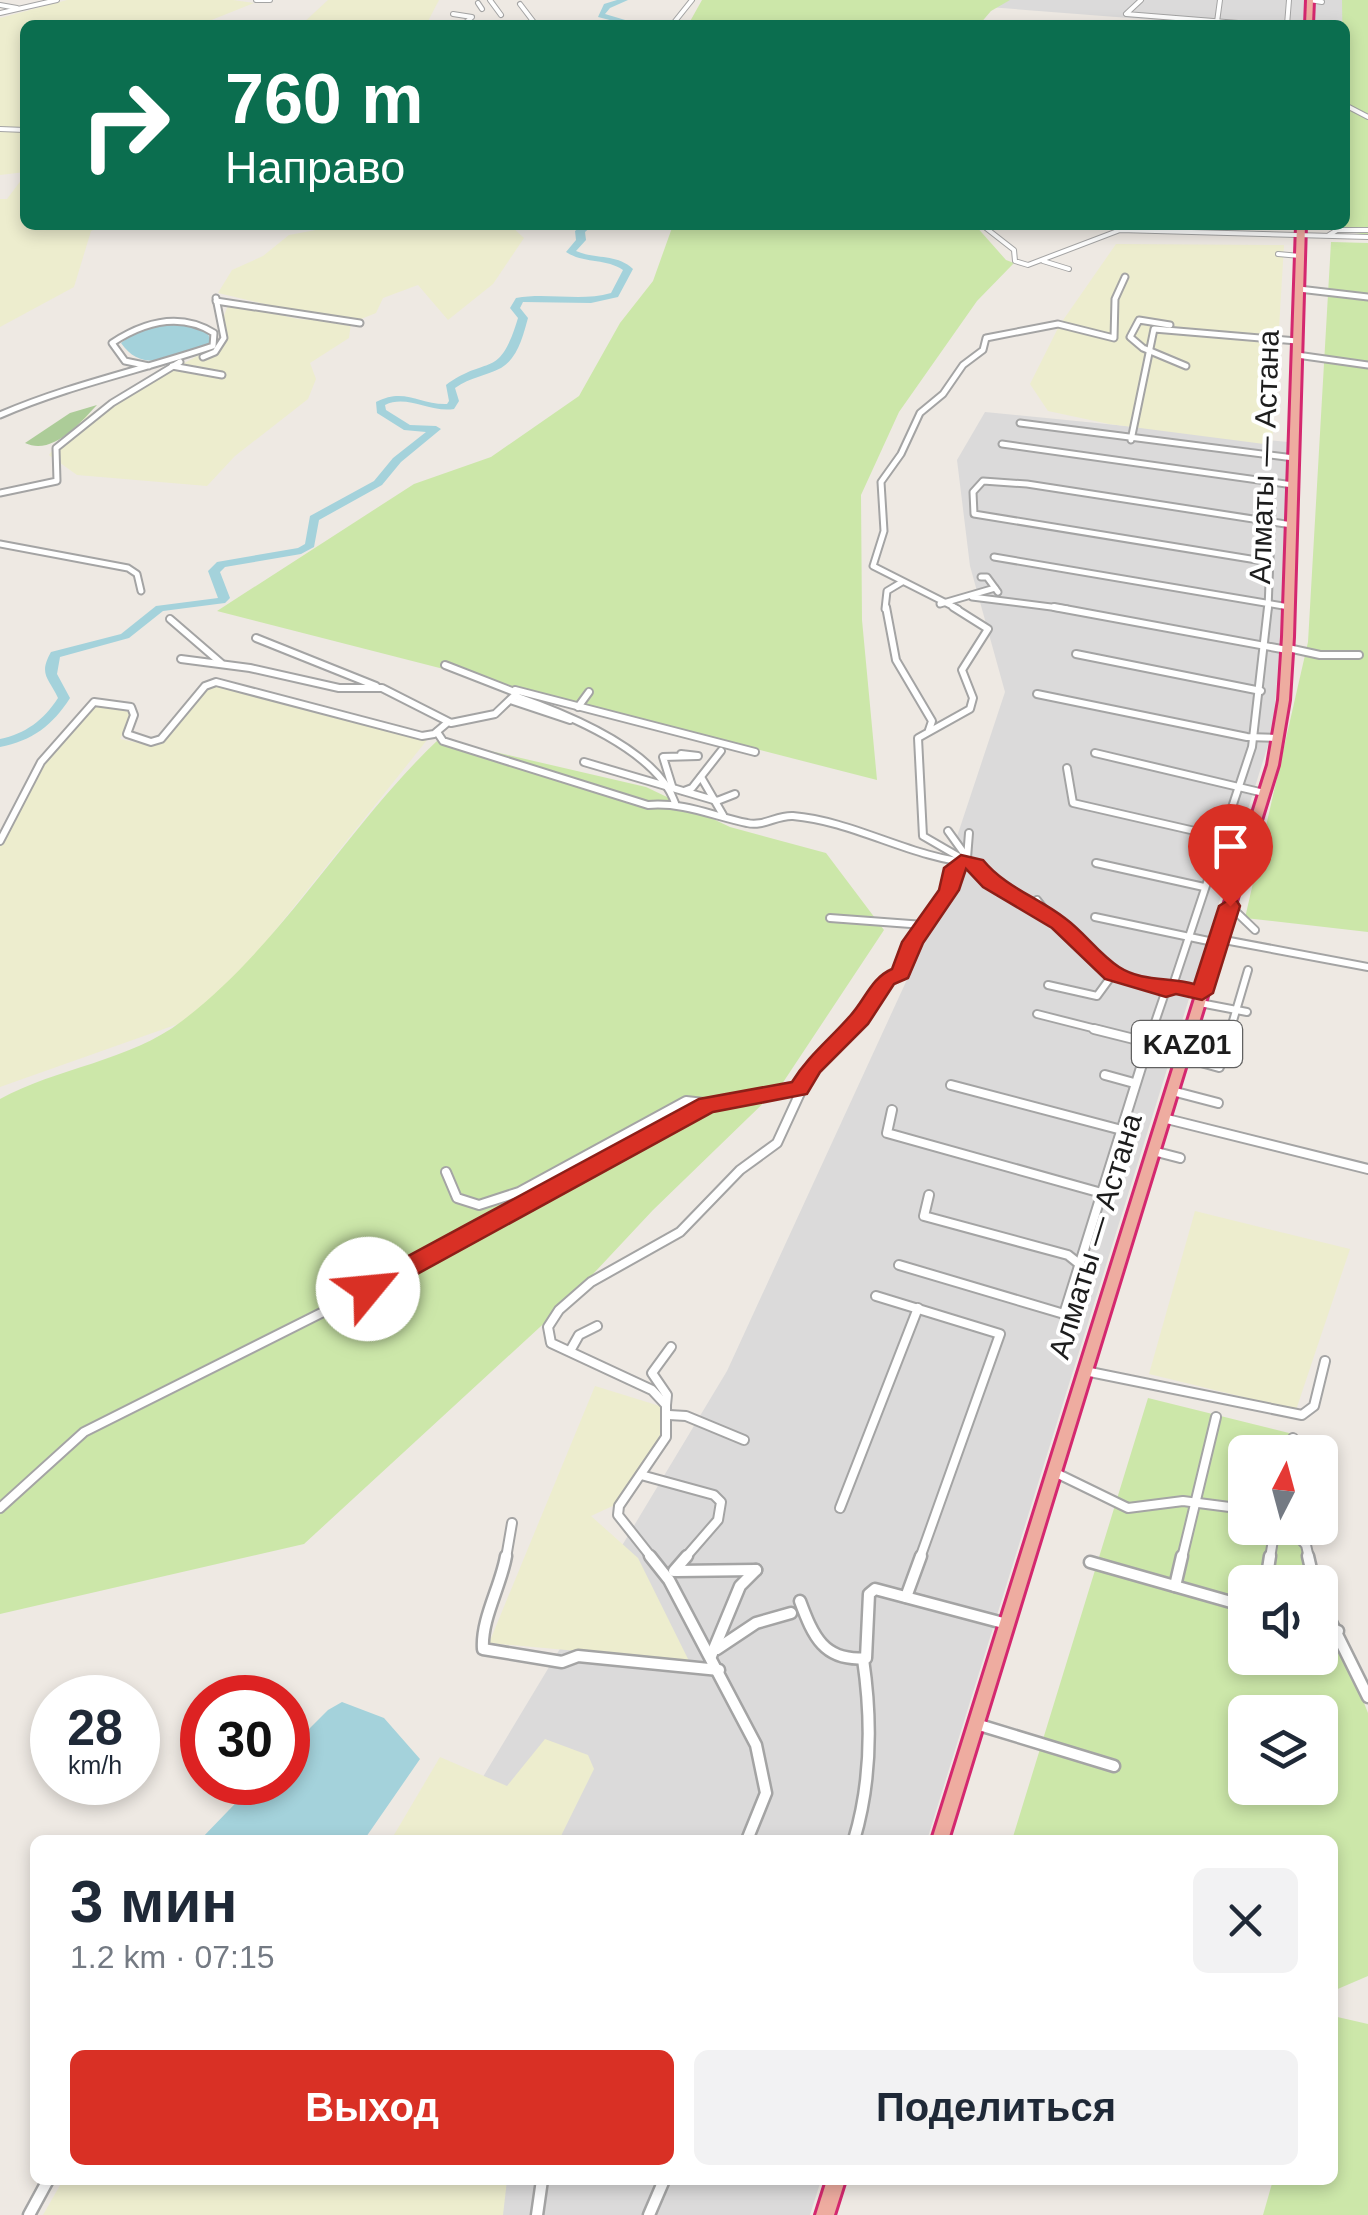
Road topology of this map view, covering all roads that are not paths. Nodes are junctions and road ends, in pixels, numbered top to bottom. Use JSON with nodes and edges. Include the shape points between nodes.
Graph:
{"nodes":[{"id":1,"x":30,"y":0,"type":"edge"},
{"id":2,"x":57,"y":0,"type":"edge"},
{"id":3,"x":256,"y":0,"type":"edge"},
{"id":4,"x":270,"y":0,"type":"edge"},
{"id":5,"x":490,"y":0,"type":"edge"},
{"id":6,"x":692,"y":0,"type":"edge"},
{"id":7,"x":1142,"y":0,"type":"edge"},
{"id":8,"x":1310,"y":0,"type":"edge"},
{"id":9,"x":478,"y":2,"type":"dead end"},
{"id":10,"x":1322,"y":2,"type":"edge"},
{"id":11,"x":40,"y":3,"type":"edge"},
{"id":12,"x":520,"y":4,"type":"dead end"},
{"id":13,"x":0,"y":5,"type":"edge"},
{"id":14,"x":22,"y":8,"type":"junction"},
{"id":15,"x":494,"y":9,"type":"junction"},
{"id":16,"x":482,"y":10,"type":"junction"},
{"id":17,"x":0,"y":14,"type":"edge"},
{"id":18,"x":454,"y":14,"type":"dead end"},
{"id":19,"x":501,"y":15,"type":"dead end"},
{"id":20,"x":472,"y":16,"type":"junction"},
{"id":21,"x":468,"y":20,"type":"edge"},
{"id":22,"x":532,"y":20,"type":"edge"},
{"id":23,"x":676,"y":20,"type":"edge"},
{"id":24,"x":1194,"y":20,"type":"edge"},
{"id":25,"x":988,"y":230,"type":"edge"},
{"id":26,"x":1301,"y":231,"type":"edge"},
{"id":27,"x":1368,"y":233,"type":"edge"},
{"id":28,"x":1278,"y":254,"type":"dead end"},
{"id":29,"x":1300,"y":256,"type":"junction"},
{"id":30,"x":1042,"y":260,"type":"junction"},
{"id":31,"x":1070,"y":269,"type":"dead end"},
{"id":32,"x":1125,"y":277,"type":"dead end"},
{"id":33,"x":1299,"y":289,"type":"junction"},
{"id":34,"x":1368,"y":297,"type":"edge"},
{"id":35,"x":360,"y":323,"type":"dead end"},
{"id":36,"x":1116,"y":323,"type":"junction"},
{"id":37,"x":1134,"y":326,"type":"junction"},
{"id":38,"x":1188,"y":331,"type":"junction"},
{"id":39,"x":1297,"y":348,"type":"junction"},
{"id":40,"x":1150,"y":351,"type":"junction"},
{"id":41,"x":125,"y":365,"type":"junction"},
{"id":42,"x":1368,"y":365,"type":"edge"},
{"id":43,"x":172,"y":366,"type":"junction"},
{"id":44,"x":1186,"y":366,"type":"dead end"},
{"id":45,"x":222,"y":376,"type":"dead end"},
{"id":46,"x":0,"y":415,"type":"edge"},
{"id":47,"x":1020,"y":423,"type":"dead end"},
{"id":48,"x":1131,"y":440,"type":"junction"},
{"id":49,"x":1002,"y":444,"type":"dead end"},
{"id":50,"x":1294,"y":458,"type":"junction"},
{"id":51,"x":1268,"y":482,"type":"junction"},
{"id":52,"x":1293,"y":486,"type":"junction"},
{"id":53,"x":0,"y":492,"type":"edge"},
{"id":54,"x":1272,"y":508,"type":"junction"},
{"id":55,"x":1292,"y":510,"type":"junction"},
{"id":56,"x":974,"y":514,"type":"junction"},
{"id":57,"x":971,"y":526,"type":"dead end"},
{"id":58,"x":1270,"y":526,"type":"junction"},
{"id":59,"x":1292,"y":528,"type":"junction"},
{"id":60,"x":0,"y":544,"type":"edge"},
{"id":61,"x":994,"y":557,"type":"dead end"},
{"id":62,"x":1291,"y":559,"type":"junction"},
{"id":63,"x":1269,"y":561,"type":"junction"},
{"id":64,"x":981,"y":578,"type":"dead end"},
{"id":65,"x":902,"y":582,"type":"junction"},
{"id":66,"x":996,"y":588,"type":"junction"},
{"id":67,"x":141,"y":590,"type":"dead end"},
{"id":68,"x":972,"y":597,"type":"junction"},
{"id":69,"x":1003,"y":600,"type":"junction"},
{"id":70,"x":940,"y":604,"type":"junction"},
{"id":71,"x":1267,"y":604,"type":"junction"},
{"id":72,"x":1289,"y":607,"type":"junction"},
{"id":73,"x":170,"y":619,"type":"dead end"},
{"id":74,"x":256,"y":638,"type":"dead end"},
{"id":75,"x":1266,"y":648,"type":"junction"},
{"id":76,"x":1288,"y":649,"type":"junction"},
{"id":77,"x":1076,"y":654,"type":"dead end"},
{"id":78,"x":1359,"y":655,"type":"dead end"},
{"id":79,"x":181,"y":660,"type":"dead end"},
{"id":80,"x":225,"y":665,"type":"junction"},
{"id":81,"x":444,"y":665,"type":"dead end"},
{"id":82,"x":380,"y":688,"type":"junction"},
{"id":83,"x":1261,"y":691,"type":"junction"},
{"id":84,"x":589,"y":692,"type":"dead end"},
{"id":85,"x":1037,"y":694,"type":"dead end"},
{"id":86,"x":513,"y":698,"type":"junction"},
{"id":87,"x":578,"y":706,"type":"junction"},
{"id":88,"x":580,"y":722,"type":"junction"},
{"id":89,"x":448,"y":723,"type":"junction"},
{"id":90,"x":930,"y":730,"type":"junction"},
{"id":91,"x":437,"y":732,"type":"junction"},
{"id":92,"x":1254,"y":738,"type":"junction"},
{"id":93,"x":1278,"y":738,"type":"junction"},
{"id":94,"x":721,"y":751,"type":"dead end"},
{"id":95,"x":755,"y":752,"type":"dead end"},
{"id":96,"x":1096,"y":753,"type":"dead end"},
{"id":97,"x":681,"y":754,"type":"dead end"},
{"id":98,"x":584,"y":762,"type":"dead end"},
{"id":99,"x":1066,"y":768,"type":"dead end"},
{"id":100,"x":701,"y":777,"type":"junction"},
{"id":101,"x":668,"y":784,"type":"junction"},
{"id":102,"x":1238,"y":787,"type":"junction"},
{"id":103,"x":685,"y":791,"type":"junction"},
{"id":104,"x":735,"y":794,"type":"dead end"},
{"id":105,"x":1264,"y":794,"type":"junction"},
{"id":106,"x":675,"y":799,"type":"junction"},
{"id":107,"x":717,"y":801,"type":"junction"},
{"id":108,"x":723,"y":814,"type":"junction"},
{"id":109,"x":969,"y":833,"type":"dead end"},
{"id":110,"x":1221,"y":837,"type":"junction"},
{"id":111,"x":0,"y":841,"type":"edge"},
{"id":112,"x":942,"y":848,"type":"junction"},
{"id":113,"x":965,"y":860,"type":"junction"},
{"id":114,"x":1096,"y":863,"type":"dead end"},
{"id":115,"x":1204,"y":887,"type":"junction"},
{"id":116,"x":1037,"y":900,"type":"dead end"},
{"id":117,"x":1230,"y":906,"type":"junction"},
{"id":118,"x":1048,"y":917,"type":"junction"},
{"id":119,"x":830,"y":918,"type":"dead end"},
{"id":120,"x":1096,"y":918,"type":"dead end"},
{"id":121,"x":924,"y":924,"type":"junction"},
{"id":122,"x":1255,"y":930,"type":"dead end"},
{"id":123,"x":1187,"y":937,"type":"junction"},
{"id":124,"x":1219,"y":941,"type":"junction"},
{"id":125,"x":1368,"y":967,"type":"edge"},
{"id":126,"x":1248,"y":970,"type":"dead end"},
{"id":127,"x":1113,"y":974,"type":"junction"},
{"id":128,"x":1048,"y":985,"type":"dead end"},
{"id":129,"x":1170,"y":988,"type":"junction"},
{"id":130,"x":1201,"y":998,"type":"junction"},
{"id":131,"x":1242,"y":1011,"type":"junction"},
{"id":132,"x":1037,"y":1014,"type":"dead end"},
{"id":133,"x":1150,"y":1043,"type":"junction"},
{"id":134,"x":1183,"y":1057,"type":"junction"},
{"id":135,"x":1105,"y":1075,"type":"dead end"},
{"id":136,"x":1134,"y":1083,"type":"junction"},
{"id":137,"x":951,"y":1085,"type":"dead end"},
{"id":138,"x":799,"y":1089,"type":"junction"},
{"id":139,"x":1172,"y":1092,"type":"junction"},
{"id":140,"x":1218,"y":1102,"type":"dead end"},
{"id":141,"x":707,"y":1105,"type":"junction"},
{"id":142,"x":892,"y":1110,"type":"dead end"},
{"id":143,"x":1163,"y":1118,"type":"junction"},
{"id":144,"x":1118,"y":1129,"type":"junction"},
{"id":145,"x":1153,"y":1151,"type":"junction"},
{"id":146,"x":1180,"y":1158,"type":"dead end"},
{"id":147,"x":1368,"y":1169,"type":"edge"},
{"id":148,"x":446,"y":1172,"type":"dead end"},
{"id":149,"x":1098,"y":1192,"type":"junction"},
{"id":150,"x":930,"y":1195,"type":"dead end"},
{"id":151,"x":1078,"y":1262,"type":"junction"},
{"id":152,"x":899,"y":1265,"type":"dead end"},
{"id":153,"x":876,"y":1296,"type":"dead end"},
{"id":154,"x":918,"y":1308,"type":"junction"},
{"id":155,"x":597,"y":1326,"type":"dead end"},
{"id":156,"x":671,"y":1347,"type":"dead end"},
{"id":157,"x":570,"y":1352,"type":"junction"},
{"id":158,"x":1325,"y":1361,"type":"dead end"},
{"id":159,"x":1085,"y":1370,"type":"junction"},
{"id":160,"x":667,"y":1410,"type":"junction"},
{"id":161,"x":1216,"y":1417,"type":"dead end"},
{"id":162,"x":744,"y":1440,"type":"dead end"},
{"id":163,"x":1054,"y":1472,"type":"junction"},
{"id":164,"x":640,"y":1475,"type":"junction"},
{"id":165,"x":1194,"y":1502,"type":"junction"},
{"id":166,"x":1228,"y":1507,"type":"edge"},
{"id":167,"x":0,"y":1508,"type":"edge"},
{"id":168,"x":840,"y":1508,"type":"dead end"},
{"id":169,"x":512,"y":1522,"type":"dead end"},
{"id":170,"x":1090,"y":1562,"type":"dead end"},
{"id":171,"x":669,"y":1572,"type":"junction"},
{"id":172,"x":1175,"y":1586,"type":"junction"},
{"id":173,"x":906,"y":1597,"type":"junction"},
{"id":174,"x":800,"y":1601,"type":"dead end"},
{"id":175,"x":1228,"y":1601,"type":"edge"},
{"id":176,"x":790,"y":1614,"type":"dead end"},
{"id":177,"x":1007,"y":1624,"type":"junction"},
{"id":178,"x":1338,"y":1631,"type":"edge"},
{"id":179,"x":714,"y":1652,"type":"junction"},
{"id":180,"x":864,"y":1660,"type":"junction"},
{"id":181,"x":719,"y":1670,"type":"junction"},
{"id":182,"x":1368,"y":1696,"type":"edge"},
{"id":183,"x":976,"y":1724,"type":"junction"},
{"id":184,"x":1114,"y":1766,"type":"dead end"},
{"id":185,"x":750,"y":1835,"type":"edge"},
{"id":186,"x":855,"y":1835,"type":"edge"},
{"id":187,"x":942,"y":1835,"type":"edge"},
{"id":188,"x":45,"y":2185,"type":"edge"},
{"id":189,"x":541,"y":2185,"type":"edge"},
{"id":190,"x":662,"y":2185,"type":"edge"},
{"id":191,"x":834,"y":2185,"type":"edge"},
{"id":192,"x":29,"y":2215,"type":"edge"},
{"id":193,"x":537,"y":2215,"type":"edge"},
{"id":194,"x":649,"y":2215,"type":"edge"},
{"id":195,"x":825,"y":2215,"type":"edge"}],
"edges":[{"from":1,"to":11,"type":"street"},
{"from":2,"to":11,"type":"street"},
{"from":3,"to":4,"type":"street"},
{"from":5,"to":15,"type":"street"},
{"from":6,"to":23,"type":"street"},
{"from":7,"to":24,"type":"street","via":[[1126,14]]},
{"from":8,"to":10,"type":"street"},
{"from":9,"to":16,"type":"street"},
{"from":11,"to":14,"type":"street"},
{"from":12,"to":22,"type":"street"},
{"from":13,"to":14,"type":"street"},
{"from":14,"to":17,"type":"street"},
{"from":15,"to":16,"type":"street"},
{"from":15,"to":19,"type":"street"},
{"from":16,"to":20,"type":"street"},
{"from":18,"to":20,"type":"street"},
{"from":20,"to":21,"type":"street"},
{"from":25,"to":30,"type":"street","via":[[1014,250],[1015,262]]},
{"from":26,"to":27,"type":"street"},
{"from":26,"to":29,"type":"highway","name":"Алматы — Астана","number":"KАZ01"},
{"from":26,"to":30,"type":"street","via":[[1120,230]]},
{"from":28,"to":29,"type":"street"},
{"from":29,"to":33,"type":"highway","name":"Алматы — Астана","number":"KАZ01"},
{"from":30,"to":31,"type":"street"},
{"from":32,"to":36,"type":"street","via":[[1115,299]]},
{"from":33,"to":34,"type":"street"},
{"from":33,"to":39,"type":"highway","name":"Алматы — Астана","number":"KАZ01"},
{"from":35,"to":43,"type":"street","via":[[216,300],[222,344]]},
{"from":36,"to":37,"type":"street"},
{"from":36,"to":65,"type":"street","via":[[1111,339],[1058,324],[987,337],[983,350],[920,413],[878,490],[884,531],[872,565]]},
{"from":37,"to":38,"type":"street","via":[[1147,320]]},
{"from":37,"to":40,"type":"street","via":[[1132,340]]},
{"from":38,"to":39,"type":"street"},
{"from":38,"to":40,"type":"street","via":[[1154,330]]},
{"from":39,"to":42,"type":"street"},
{"from":39,"to":50,"type":"highway","name":"Алматы — Астана","number":"KАZ01"},
{"from":40,"to":44,"type":"street"},
{"from":40,"to":48,"type":"street"},
{"from":41,"to":41,"type":"street","via":[[149,366],[210,348],[214,333],[193,323],[145,323],[112,343]]},
{"from":41,"to":46,"type":"street"},
{"from":43,"to":45,"type":"street"},
{"from":43,"to":53,"type":"street","via":[[56,448],[60,476],[54,482]]},
{"from":47,"to":48,"type":"street"},
{"from":48,"to":50,"type":"street"},
{"from":49,"to":51,"type":"street"},
{"from":50,"to":52,"type":"highway","name":"Алматы — Астана","number":"KАZ01"},
{"from":51,"to":52,"type":"street"},
{"from":51,"to":54,"type":"street"},
{"from":52,"to":55,"type":"highway","name":"Алматы — Астана","number":"KАZ01"},
{"from":54,"to":55,"type":"street"},
{"from":54,"to":58,"type":"street"},
{"from":55,"to":59,"type":"highway","name":"Алматы — Астана","number":"KАZ01"},
{"from":56,"to":57,"type":"street"},
{"from":56,"to":58,"type":"street","via":[[974,486],[990,480]]},
{"from":56,"to":63,"type":"street"},
{"from":58,"to":59,"type":"street"},
{"from":58,"to":63,"type":"street"},
{"from":59,"to":62,"type":"highway","name":"Алматы — Астана","number":"KАZ01"},
{"from":60,"to":67,"type":"street","via":[[128,568]]},
{"from":61,"to":71,"type":"street"},
{"from":62,"to":63,"type":"street"},
{"from":62,"to":72,"type":"highway","name":"Алматы — Астана","number":"KАZ01"},
{"from":63,"to":71,"type":"street"},
{"from":64,"to":66,"type":"street"},
{"from":65,"to":70,"type":"street"},
{"from":65,"to":90,"type":"street","via":[[890,586],[886,600],[890,652],[932,721]]},
{"from":66,"to":68,"type":"street"},
{"from":66,"to":69,"type":"street"},
{"from":68,"to":69,"type":"street"},
{"from":68,"to":70,"type":"street"},
{"from":69,"to":75,"type":"street"},
{"from":70,"to":90,"type":"street","via":[[988,629],[962,670],[973,698],[970,709]]},
{"from":71,"to":72,"type":"street"},
{"from":71,"to":75,"type":"street"},
{"from":72,"to":76,"type":"highway","name":"Алматы — Астана","number":"KАZ01"},
{"from":73,"to":80,"type":"street"},
{"from":74,"to":82,"type":"street"},
{"from":75,"to":76,"type":"street"},
{"from":75,"to":83,"type":"street"},
{"from":76,"to":78,"type":"street"},
{"from":76,"to":93,"type":"highway","name":"Алматы — Астана","number":"KАZ01"},
{"from":77,"to":83,"type":"street"},
{"from":79,"to":80,"type":"street"},
{"from":80,"to":82,"type":"street","via":[[339,688]]},
{"from":81,"to":86,"type":"street"},
{"from":82,"to":89,"type":"street"},
{"from":83,"to":92,"type":"street"},
{"from":84,"to":87,"type":"street"},
{"from":85,"to":92,"type":"street"},
{"from":86,"to":87,"type":"street"},
{"from":86,"to":88,"type":"street"},
{"from":86,"to":88,"type":"street"},
{"from":86,"to":89,"type":"street"},
{"from":87,"to":95,"type":"street"},
{"from":88,"to":101,"type":"street","via":[[617,741]]},
{"from":89,"to":91,"type":"street"},
{"from":90,"to":112,"type":"street","via":[[918,738],[923,836]]},
{"from":91,"to":106,"type":"street","via":[[442,741],[640,803],[660,806]]},
{"from":91,"to":111,"type":"street","via":[[422,736],[216,682],[151,742],[126,734],[131,707],[97,702],[54,742]]},
{"from":92,"to":93,"type":"street"},
{"from":92,"to":102,"type":"street"},
{"from":93,"to":105,"type":"highway","name":"Алматы — Астана","number":"KАZ01"},
{"from":94,"to":100,"type":"street"},
{"from":96,"to":102,"type":"street"},
{"from":97,"to":101,"type":"street","via":[[662,759]]},
{"from":98,"to":101,"type":"street"},
{"from":99,"to":110,"type":"street","via":[[1073,803]]},
{"from":100,"to":103,"type":"street"},
{"from":100,"to":107,"type":"street"},
{"from":101,"to":103,"type":"street"},
{"from":101,"to":106,"type":"street"},
{"from":102,"to":105,"type":"street"},
{"from":102,"to":110,"type":"street"},
{"from":103,"to":106,"type":"street"},
{"from":103,"to":107,"type":"street"},
{"from":104,"to":107,"type":"street"},
{"from":105,"to":117,"type":"highway","name":"Алматы — Астана","number":"KАZ01"},
{"from":106,"to":108,"type":"street"},
{"from":107,"to":108,"type":"street"},
{"from":108,"to":113,"type":"street","via":[[758,825],[791,816],[939,861]]},
{"from":109,"to":113,"type":"street"},
{"from":110,"to":115,"type":"street"},
{"from":112,"to":113,"type":"street"},
{"from":112,"to":113,"type":"street","via":[[948,828]]},
{"from":113,"to":118,"type":"street"},
{"from":113,"to":121,"type":"street"},
{"from":114,"to":115,"type":"street"},
{"from":115,"to":123,"type":"street"},
{"from":116,"to":118,"type":"street"},
{"from":117,"to":122,"type":"street"},
{"from":117,"to":124,"type":"highway","name":"Алматы — Астана","number":"KАZ01"},
{"from":118,"to":127,"type":"street"},
{"from":119,"to":121,"type":"street"},
{"from":120,"to":123,"type":"street"},
{"from":121,"to":138,"type":"street","via":[[901,973],[887,979]]},
{"from":123,"to":124,"type":"street"},
{"from":123,"to":129,"type":"street"},
{"from":124,"to":125,"type":"street"},
{"from":124,"to":130,"type":"highway","name":"Алматы — Астана","number":"KАZ01"},
{"from":126,"to":131,"type":"street"},
{"from":127,"to":128,"type":"street","via":[[1097,996]]},
{"from":127,"to":129,"type":"street"},
{"from":129,"to":130,"type":"street"},
{"from":129,"to":133,"type":"street"},
{"from":130,"to":131,"type":"street"},
{"from":130,"to":134,"type":"highway","name":"Алматы — Астана","number":"KАZ01"},
{"from":131,"to":134,"type":"street","via":[[1219,1067]]},
{"from":132,"to":133,"type":"street"},
{"from":133,"to":136,"type":"street"},
{"from":134,"to":139,"type":"highway","name":"Алматы — Астана","number":"KАZ01"},
{"from":135,"to":136,"type":"street"},
{"from":136,"to":144,"type":"street"},
{"from":137,"to":144,"type":"street"},
{"from":138,"to":141,"type":"street"},
{"from":138,"to":157,"type":"street","via":[[777,1143],[740,1170],[706,1210],[680,1232],[613,1266],[559,1310],[548,1338]]},
{"from":139,"to":140,"type":"street"},
{"from":139,"to":143,"type":"highway","name":"Алматы — Астана","number":"KАZ01"},
{"from":141,"to":148,"type":"street","via":[[686,1102],[486,1204],[457,1198]]},
{"from":141,"to":167,"type":"street","via":[[368,1289],[84,1432]]},
{"from":142,"to":149,"type":"street","via":[[887,1133]]},
{"from":143,"to":145,"type":"highway","name":"Алматы — Астана","number":"KАZ01"},
{"from":143,"to":147,"type":"street"},
{"from":144,"to":149,"type":"street"},
{"from":145,"to":146,"type":"street"},
{"from":145,"to":159,"type":"highway","name":"Алматы — Астана","number":"KАZ01"},
{"from":149,"to":151,"type":"street"},
{"from":150,"to":151,"type":"street","via":[[924,1216]]},
{"from":151,"to":152,"type":"street","via":[[1064,1314]]},
{"from":153,"to":154,"type":"street"},
{"from":154,"to":168,"type":"street"},
{"from":154,"to":173,"type":"street","via":[[996,1330],[1000,1338]]},
{"from":155,"to":157,"type":"street","via":[[580,1335]]},
{"from":156,"to":160,"type":"street","via":[[652,1373],[667,1396]]},
{"from":157,"to":160,"type":"street","via":[[652,1390]]},
{"from":158,"to":159,"type":"street","via":[[1314,1406],[1302,1415]]},
{"from":159,"to":163,"type":"highway","name":"Алматы — Астана","number":"KАZ01"},
{"from":160,"to":162,"type":"street"},
{"from":160,"to":164,"type":"street","via":[[666,1437]]},
{"from":161,"to":165,"type":"street"},
{"from":163,"to":165,"type":"street","via":[[1128,1508]]},
{"from":163,"to":177,"type":"highway","name":"Алматы — Астана","number":"KАZ01"},
{"from":164,"to":171,"type":"street","via":[[618,1515]]},
{"from":164,"to":171,"type":"street","via":[[721,1502],[718,1520]]},
{"from":165,"to":166,"type":"street"},
{"from":165,"to":172,"type":"street"},
{"from":169,"to":181,"type":"street","via":[[483,1649],[562,1662],[588,1657]]},
{"from":170,"to":172,"type":"street"},
{"from":171,"to":179,"type":"street"},
{"from":171,"to":179,"type":"street","via":[[756,1570],[740,1586]]},
{"from":172,"to":175,"type":"street"},
{"from":173,"to":177,"type":"street"},
{"from":173,"to":180,"type":"street","via":[[870,1590]]},
{"from":174,"to":180,"type":"street","via":[[825,1654]]},
{"from":176,"to":179,"type":"street","via":[[756,1623]]},
{"from":177,"to":183,"type":"highway","name":"Алматы — Астана","number":"KАZ01"},
{"from":178,"to":182,"type":"street"},
{"from":179,"to":181,"type":"street"},
{"from":180,"to":186,"type":"street","via":[[866,1786]]},
{"from":181,"to":185,"type":"street","via":[[765,1775]]},
{"from":183,"to":184,"type":"street"},
{"from":183,"to":187,"type":"highway","name":"Алматы — Астана","number":"KАZ01"},
{"from":188,"to":192,"type":"street"},
{"from":189,"to":193,"type":"street"},
{"from":190,"to":194,"type":"street"},
{"from":191,"to":195,"type":"highway"}]}
